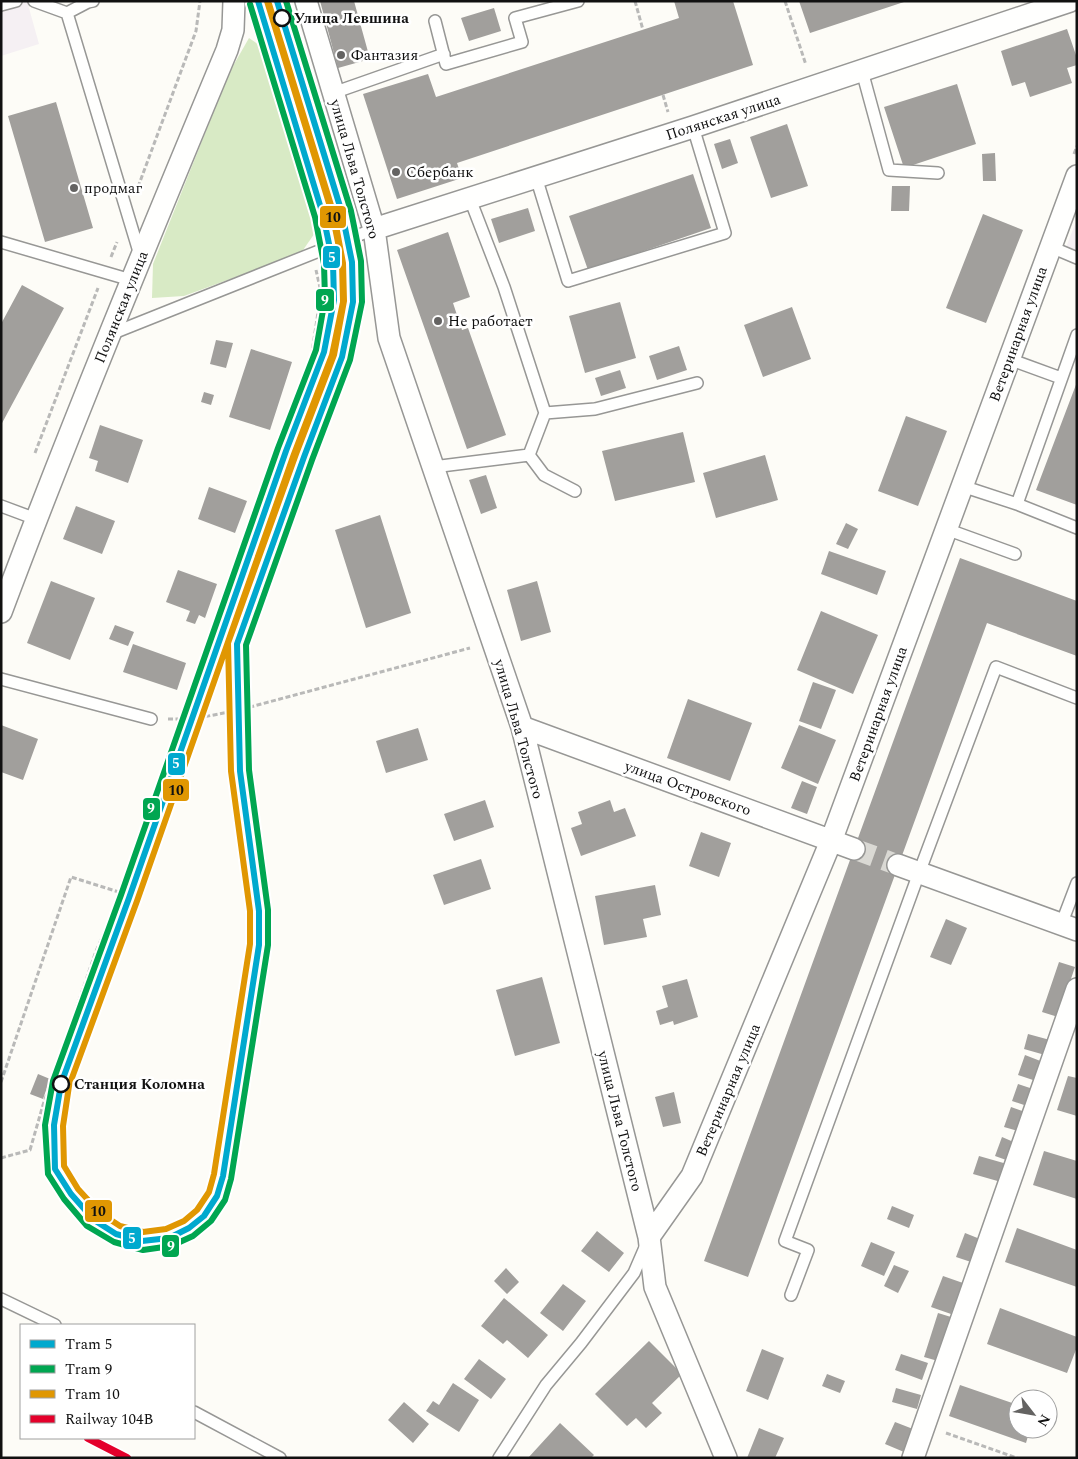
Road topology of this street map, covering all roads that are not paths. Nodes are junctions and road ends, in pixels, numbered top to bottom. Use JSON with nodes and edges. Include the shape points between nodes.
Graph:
{"nodes":[{"id":1,"x":16,"y":1,"type":"edge"},
{"id":2,"x":34,"y":1,"type":"edge"},
{"id":3,"x":93,"y":1,"type":"edge"},
{"id":4,"x":234,"y":1,"type":"edge"},
{"id":5,"x":306,"y":1,"type":"edge"},
{"id":6,"x":578,"y":1,"type":"edge"},
{"id":7,"x":1070,"y":1,"type":"edge"},
{"id":8,"x":1,"y":5,"type":"edge"},
{"id":9,"x":67,"y":13,"type":"junction"},
{"id":10,"x":435,"y":21,"type":"dead end"},
{"id":11,"x":444,"y":54,"type":"junction"},
{"id":12,"x":862,"y":71,"type":"junction"},
{"id":13,"x":333,"y":93,"type":"junction"},
{"id":14,"x":693,"y":127,"type":"junction"},
{"id":15,"x":938,"y":173,"type":"dead end"},
{"id":16,"x":1077,"y":176,"type":"edge"},
{"id":17,"x":536,"y":177,"type":"junction"},
{"id":18,"x":470,"y":199,"type":"junction"},
{"id":19,"x":374,"y":229,"type":"junction"},
{"id":20,"x":1,"y":242,"type":"edge"},
{"id":21,"x":1051,"y":248,"type":"junction"},
{"id":22,"x":141,"y":258,"type":"junction"},
{"id":23,"x":1077,"y":258,"type":"edge"},
{"id":24,"x":131,"y":280,"type":"junction"},
{"id":25,"x":109,"y":334,"type":"junction"},
{"id":26,"x":1077,"y":335,"type":"edge"},
{"id":27,"x":1009,"y":359,"type":"junction"},
{"id":28,"x":1061,"y":378,"type":"junction"},
{"id":29,"x":697,"y":383,"type":"dead end"},
{"id":30,"x":546,"y":413,"type":"junction"},
{"id":31,"x":529,"y":455,"type":"junction"},
{"id":32,"x":433,"y":467,"type":"junction"},
{"id":33,"x":962,"y":486,"type":"junction"},
{"id":34,"x":575,"y":491,"type":"dead end"},
{"id":35,"x":1017,"y":504,"type":"junction"},
{"id":36,"x":1,"y":506,"type":"edge"},
{"id":37,"x":36,"y":519,"type":"junction"},
{"id":38,"x":1077,"y":528,"type":"edge"},
{"id":39,"x":946,"y":529,"type":"junction"},
{"id":40,"x":1015,"y":554,"type":"dead end"},
{"id":41,"x":1,"y":612,"type":"edge"},
{"id":42,"x":1,"y":679,"type":"edge"},
{"id":43,"x":1077,"y":698,"type":"edge"},
{"id":44,"x":151,"y":719,"type":"road end"},
{"id":45,"x":522,"y":727,"type":"junction"},
{"id":46,"x":831,"y":841,"type":"junction"},
{"id":47,"x":854,"y":849,"type":"tunnel mouth"},
{"id":48,"x":898,"y":865,"type":"tunnel mouth"},
{"id":49,"x":919,"y":873,"type":"junction"},
{"id":50,"x":1077,"y":883,"type":"edge"},
{"id":51,"x":1069,"y":928,"type":"edge"},
{"id":52,"x":1077,"y":988,"type":"edge"},
{"id":53,"x":649,"y":1237,"type":"junction"},
{"id":54,"x":791,"y":1295,"type":"dead end"},
{"id":55,"x":1,"y":1299,"type":"edge"},
{"id":56,"x":53,"y":1324,"type":"edge"},
{"id":57,"x":195,"y":1413,"type":"edge"},
{"id":58,"x":280,"y":1458,"type":"edge"},
{"id":59,"x":499,"y":1458,"type":"edge"},
{"id":60,"x":726,"y":1458,"type":"edge"},
{"id":61,"x":912,"y":1458,"type":"edge"}],
"edges":[{"from":1,"to":8,"type":"lane"},
{"from":2,"to":9,"type":"lane"},
{"from":3,"to":9,"type":"lane"},
{"from":4,"to":22,"type":"street","name":"Полянская улица","via":[[233,30],[227,50]]},
{"from":5,"to":13,"type":"street","name":"улица Льва Толстого"},
{"from":6,"to":11,"type":"lane","via":[[515,18],[522,42],[446,64]]},
{"from":7,"to":12,"type":"street","name":"Полянская улица"},
{"from":9,"to":22,"type":"lane"},
{"from":10,"to":11,"type":"lane"},
{"from":11,"to":13,"type":"lane"},
{"from":12,"to":14,"type":"street","name":"Полянская улица"},
{"from":12,"to":15,"type":"lane","via":[[889,170]]},
{"from":13,"to":19,"type":"street","name":"улица Льва Толстого"},
{"from":14,"to":17,"type":"street","name":"Полянская улица"},
{"from":14,"to":17,"type":"lane","via":[[724,233],[568,281]]},
{"from":16,"to":21,"type":"street","name":"Ветеринарная улица"},
{"from":17,"to":18,"type":"street","name":"Полянская улица"},
{"from":18,"to":19,"type":"street","name":"Полянская улица"},
{"from":18,"to":30,"type":"lane","via":[[504,287]]},
{"from":19,"to":25,"type":"lane"},
{"from":19,"to":32,"type":"street","name":"улица Льва Толстого","via":[[390,338]]},
{"from":20,"to":24,"type":"lane"},
{"from":21,"to":23,"type":"lane"},
{"from":21,"to":27,"type":"street","name":"Ветеринарная улица"},
{"from":22,"to":24,"type":"street","name":"Полянская улица"},
{"from":24,"to":25,"type":"street","name":"Полянская улица"},
{"from":25,"to":37,"type":"street","name":"Полянская улица"},
{"from":26,"to":28,"type":"lane"},
{"from":27,"to":28,"type":"lane"},
{"from":27,"to":33,"type":"street","name":"Ветеринарная улица"},
{"from":28,"to":35,"type":"lane"},
{"from":29,"to":30,"type":"lane","via":[[595,409]]},
{"from":30,"to":31,"type":"lane"},
{"from":31,"to":32,"type":"lane"},
{"from":31,"to":34,"type":"lane","via":[[544,475]]},
{"from":32,"to":45,"type":"street","name":"улица Льва Толстого"},
{"from":33,"to":35,"type":"lane"},
{"from":33,"to":39,"type":"street","name":"Ветеринарная улица"},
{"from":35,"to":38,"type":"lane"},
{"from":36,"to":37,"type":"lane"},
{"from":37,"to":41,"type":"street","name":"Полянская улица"},
{"from":39,"to":40,"type":"lane"},
{"from":39,"to":46,"type":"street","name":"Ветеринарная улица"},
{"from":42,"to":44,"type":"lane"},
{"from":43,"to":49,"type":"lane","via":[[996,667]]},
{"from":45,"to":46,"type":"street","name":"улица Островского"},
{"from":45,"to":53,"type":"street","name":"улица Льва Толстого"},
{"from":46,"to":47,"type":"street","name":"улица Островского"},
{"from":46,"to":53,"type":"street","name":"Ветеринарная улица","via":[[692,1176]]},
{"from":48,"to":49,"type":"street"},
{"from":49,"to":51,"type":"street"},
{"from":49,"to":54,"type":"lane","via":[[785,1242],[808,1250]]},
{"from":50,"to":51,"type":"lane"},
{"from":52,"to":61,"type":"street"},
{"from":53,"to":59,"type":"lane","via":[[634,1273],[546,1385]]},
{"from":53,"to":60,"type":"street","name":"улица Льва Толстого","via":[[655,1287]]},
{"from":55,"to":56,"type":"lane"},
{"from":57,"to":58,"type":"lane"}]}
